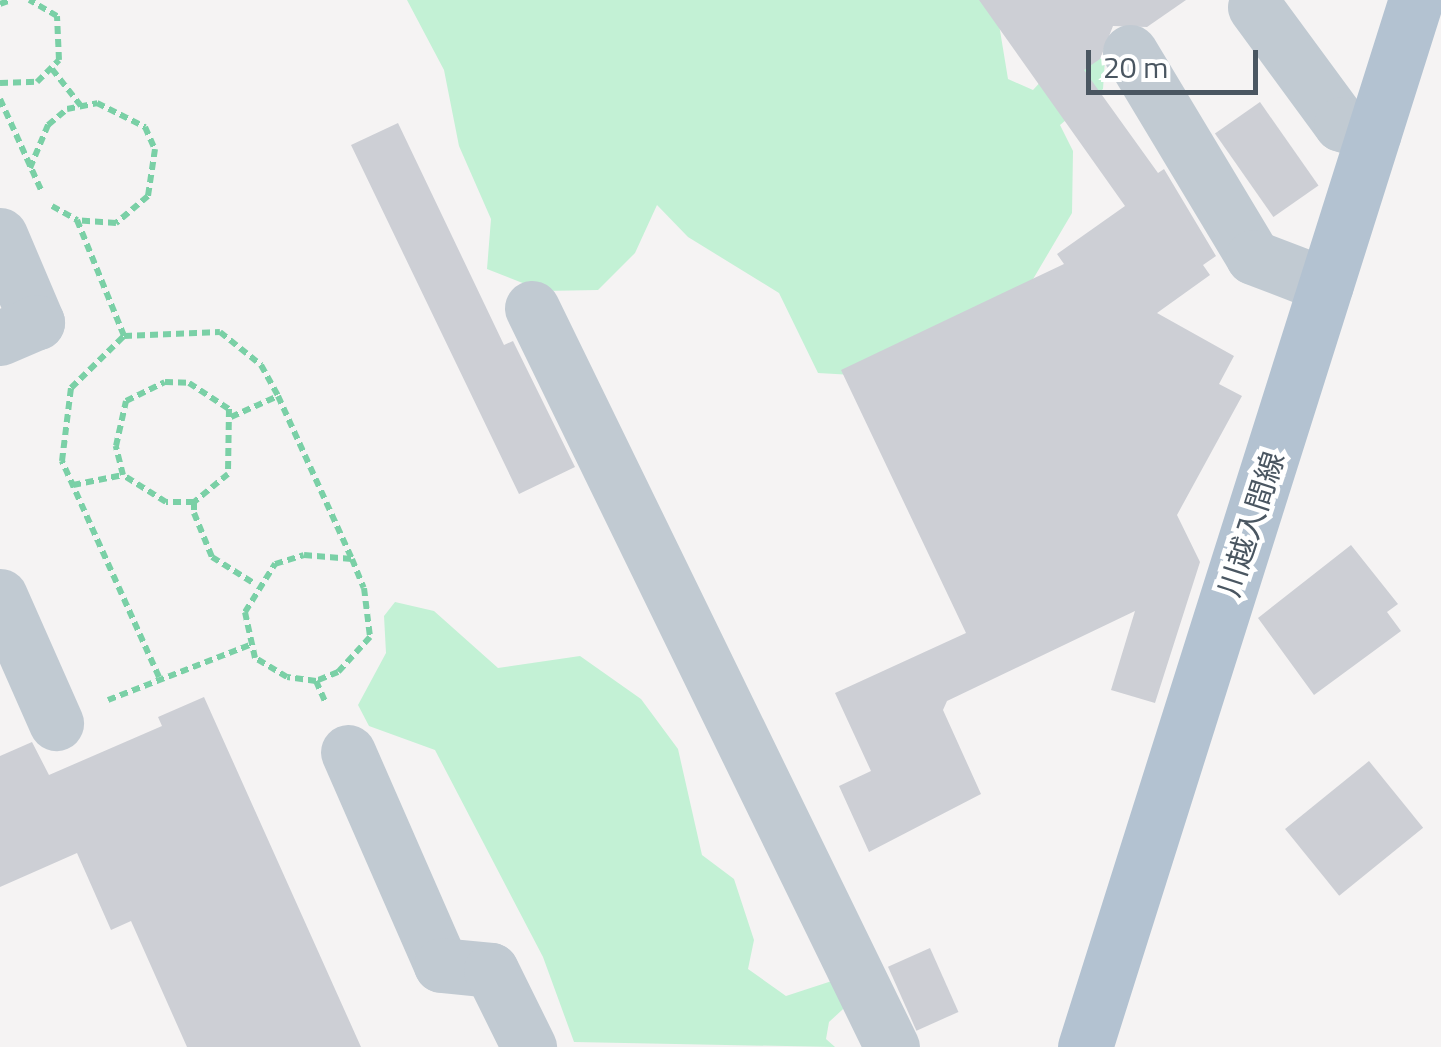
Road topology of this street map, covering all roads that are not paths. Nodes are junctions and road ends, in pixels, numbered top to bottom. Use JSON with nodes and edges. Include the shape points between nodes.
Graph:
{"nodes":[{"id":1,"x":1410,"y":4,"type":"edge"},
{"id":2,"x":1255,"y":8,"type":"dead end"},
{"id":3,"x":1130,"y":52,"type":"dead end"},
{"id":4,"x":1373,"y":134,"type":"junction"},
{"id":5,"x":0,"y":235,"type":"edge"},
{"id":6,"x":1326,"y":285,"type":"junction"},
{"id":7,"x":532,"y":308,"type":"dead end"},
{"id":8,"x":0,"y":338,"type":"edge"},
{"id":9,"x":0,"y":596,"type":"edge"},
{"id":10,"x":56,"y":722,"type":"road end"},
{"id":11,"x":348,"y":752,"type":"dead end"},
{"id":12,"x":530,"y":1047,"type":"edge"},
{"id":13,"x":892,"y":1047,"type":"edge"},
{"id":14,"x":1085,"y":1047,"type":"edge"}],
"edges":[{"from":1,"to":4,"type":"main road","name":"川越入間線"},
{"from":2,"to":4,"type":"lane","via":[[1341,124]]},
{"from":3,"to":6,"type":"lane","via":[[1253,257]]},
{"from":4,"to":6,"type":"main road","name":"川越入間線"},
{"from":5,"to":8,"type":"lane","via":[[37,322]]},
{"from":6,"to":14,"type":"main road","name":"川越入間線"},
{"from":7,"to":13,"type":"lane"},
{"from":9,"to":10,"type":"lane"},
{"from":11,"to":12,"type":"lane","via":[[440,965],[492,970]]}]}
